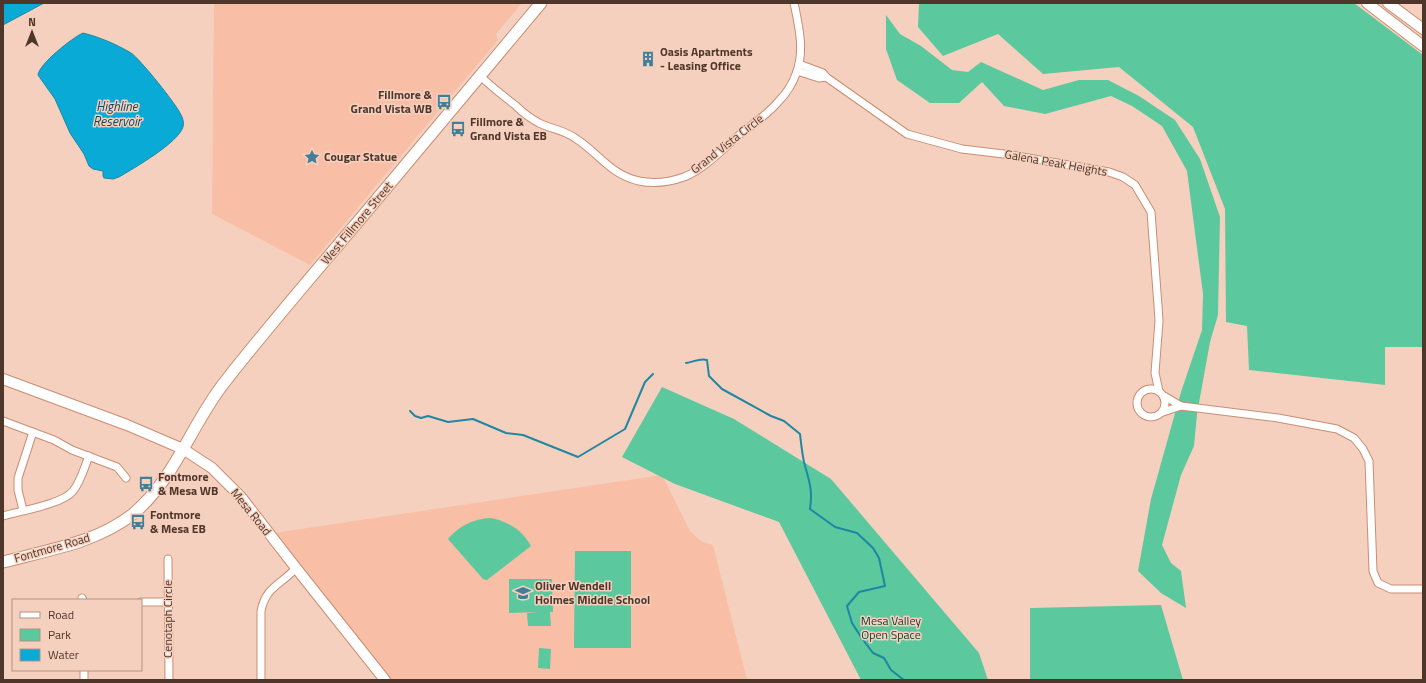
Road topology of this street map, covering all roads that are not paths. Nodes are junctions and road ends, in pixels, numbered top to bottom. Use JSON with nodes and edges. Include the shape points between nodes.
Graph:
{"nodes":[{"id":1,"x":541,"y":3,"type":"edge"},
{"id":2,"x":794,"y":3,"type":"edge"},
{"id":3,"x":1367,"y":3,"type":"edge"},
{"id":4,"x":1388,"y":3,"type":"edge"},
{"id":5,"x":1420,"y":27,"type":"edge"},
{"id":6,"x":1410,"y":34,"type":"junction"},
{"id":7,"x":1423,"y":46,"type":"edge"},
{"id":8,"x":798,"y":67,"type":"junction"},
{"id":9,"x":480,"y":76,"type":"junction"},
{"id":10,"x":1155,"y":373,"type":"junction"},
{"id":11,"x":3,"y":379,"type":"edge"},
{"id":12,"x":1147,"y":390,"type":"junction"},
{"id":13,"x":1161,"y":394,"type":"junction"},
{"id":14,"x":1181,"y":406,"type":"junction"},
{"id":15,"x":1162,"y":412,"type":"junction"},
{"id":16,"x":3,"y":420,"type":"edge"},
{"id":17,"x":33,"y":432,"type":"junction"},
{"id":18,"x":182,"y":449,"type":"junction"},
{"id":19,"x":88,"y":456,"type":"junction"},
{"id":20,"x":126,"y":478,"type":"dead end"},
{"id":21,"x":23,"y":510,"type":"junction"},
{"id":22,"x":3,"y":516,"type":"edge"},
{"id":23,"x":168,"y":559,"type":"dead end"},
{"id":24,"x":3,"y":562,"type":"edge"},
{"id":25,"x":296,"y":568,"type":"junction"},
{"id":26,"x":1423,"y":589,"type":"edge"},
{"id":27,"x":142,"y":602,"type":"edge"},
{"id":28,"x":168,"y":602,"type":"junction"},
{"id":29,"x":168,"y":680,"type":"edge"},
{"id":30,"x":261,"y":680,"type":"edge"},
{"id":31,"x":385,"y":680,"type":"edge"}],
"edges":[{"from":1,"to":9,"type":"main road","name":"West Fillmore Street"},
{"from":2,"to":8,"type":"street","name":"Grand Vista Circle","via":[[801,42]]},
{"from":3,"to":6,"type":"main road"},
{"from":4,"to":5,"type":"main road"},
{"from":5,"to":6,"type":"main road"},
{"from":6,"to":7,"type":"main road"},
{"from":8,"to":9,"type":"street","name":"Grand Vista Circle","via":[[792,84],[778,103],[706,163],[694,172],[675,180],[658,182],[640,181],[612,170],[575,138],[530,118]]},
{"from":8,"to":10,"type":"street","name":"Galena Peak Heights","via":[[823,73],[907,134],[962,149],[1108,172],[1135,185],[1152,217],[1159,321]]},
{"from":9,"to":18,"type":"main road","name":"West Fillmore Street","via":[[224,383]]},
{"from":10,"to":12,"type":"street"},
{"from":10,"to":13,"type":"street"},
{"from":11,"to":18,"type":"main road","name":"Mesa Road","via":[[127,425]]},
{"from":12,"to":13,"type":"street","via":[[1153,389]]},
{"from":12,"to":15,"type":"street","via":[[1141,393],[1137,400],[1139,411],[1151,418]]},
{"from":13,"to":14,"type":"street"},
{"from":13,"to":15,"type":"street","via":[[1165,406]]},
{"from":14,"to":15,"type":"street"},
{"from":14,"to":26,"type":"street","via":[[1278,418],[1337,429],[1354,438],[1369,461],[1373,571],[1378,583],[1391,589]]},
{"from":16,"to":17,"type":"street"},
{"from":17,"to":19,"type":"street"},
{"from":17,"to":21,"type":"street","via":[[18,478]]},
{"from":18,"to":24,"type":"main road","name":"Fontmore Road","via":[[167,476],[151,496],[132,514],[114,526],[75,543]]},
{"from":18,"to":25,"type":"main road","name":"Mesa Road","via":[[212,468],[235,490]]},
{"from":19,"to":20,"type":"street","via":[[117,467]]},
{"from":19,"to":21,"type":"street","via":[[78,484],[69,495],[58,501]]},
{"from":21,"to":22,"type":"street"},
{"from":23,"to":28,"type":"street","name":"Cenotaph Circle"},
{"from":25,"to":30,"type":"street","via":[[270,590],[264,599],[261,611]]},
{"from":25,"to":31,"type":"main road","name":"Mesa Road"},
{"from":27,"to":28,"type":"street"},
{"from":28,"to":29,"type":"street","name":"Cenotaph Circle"}]}
